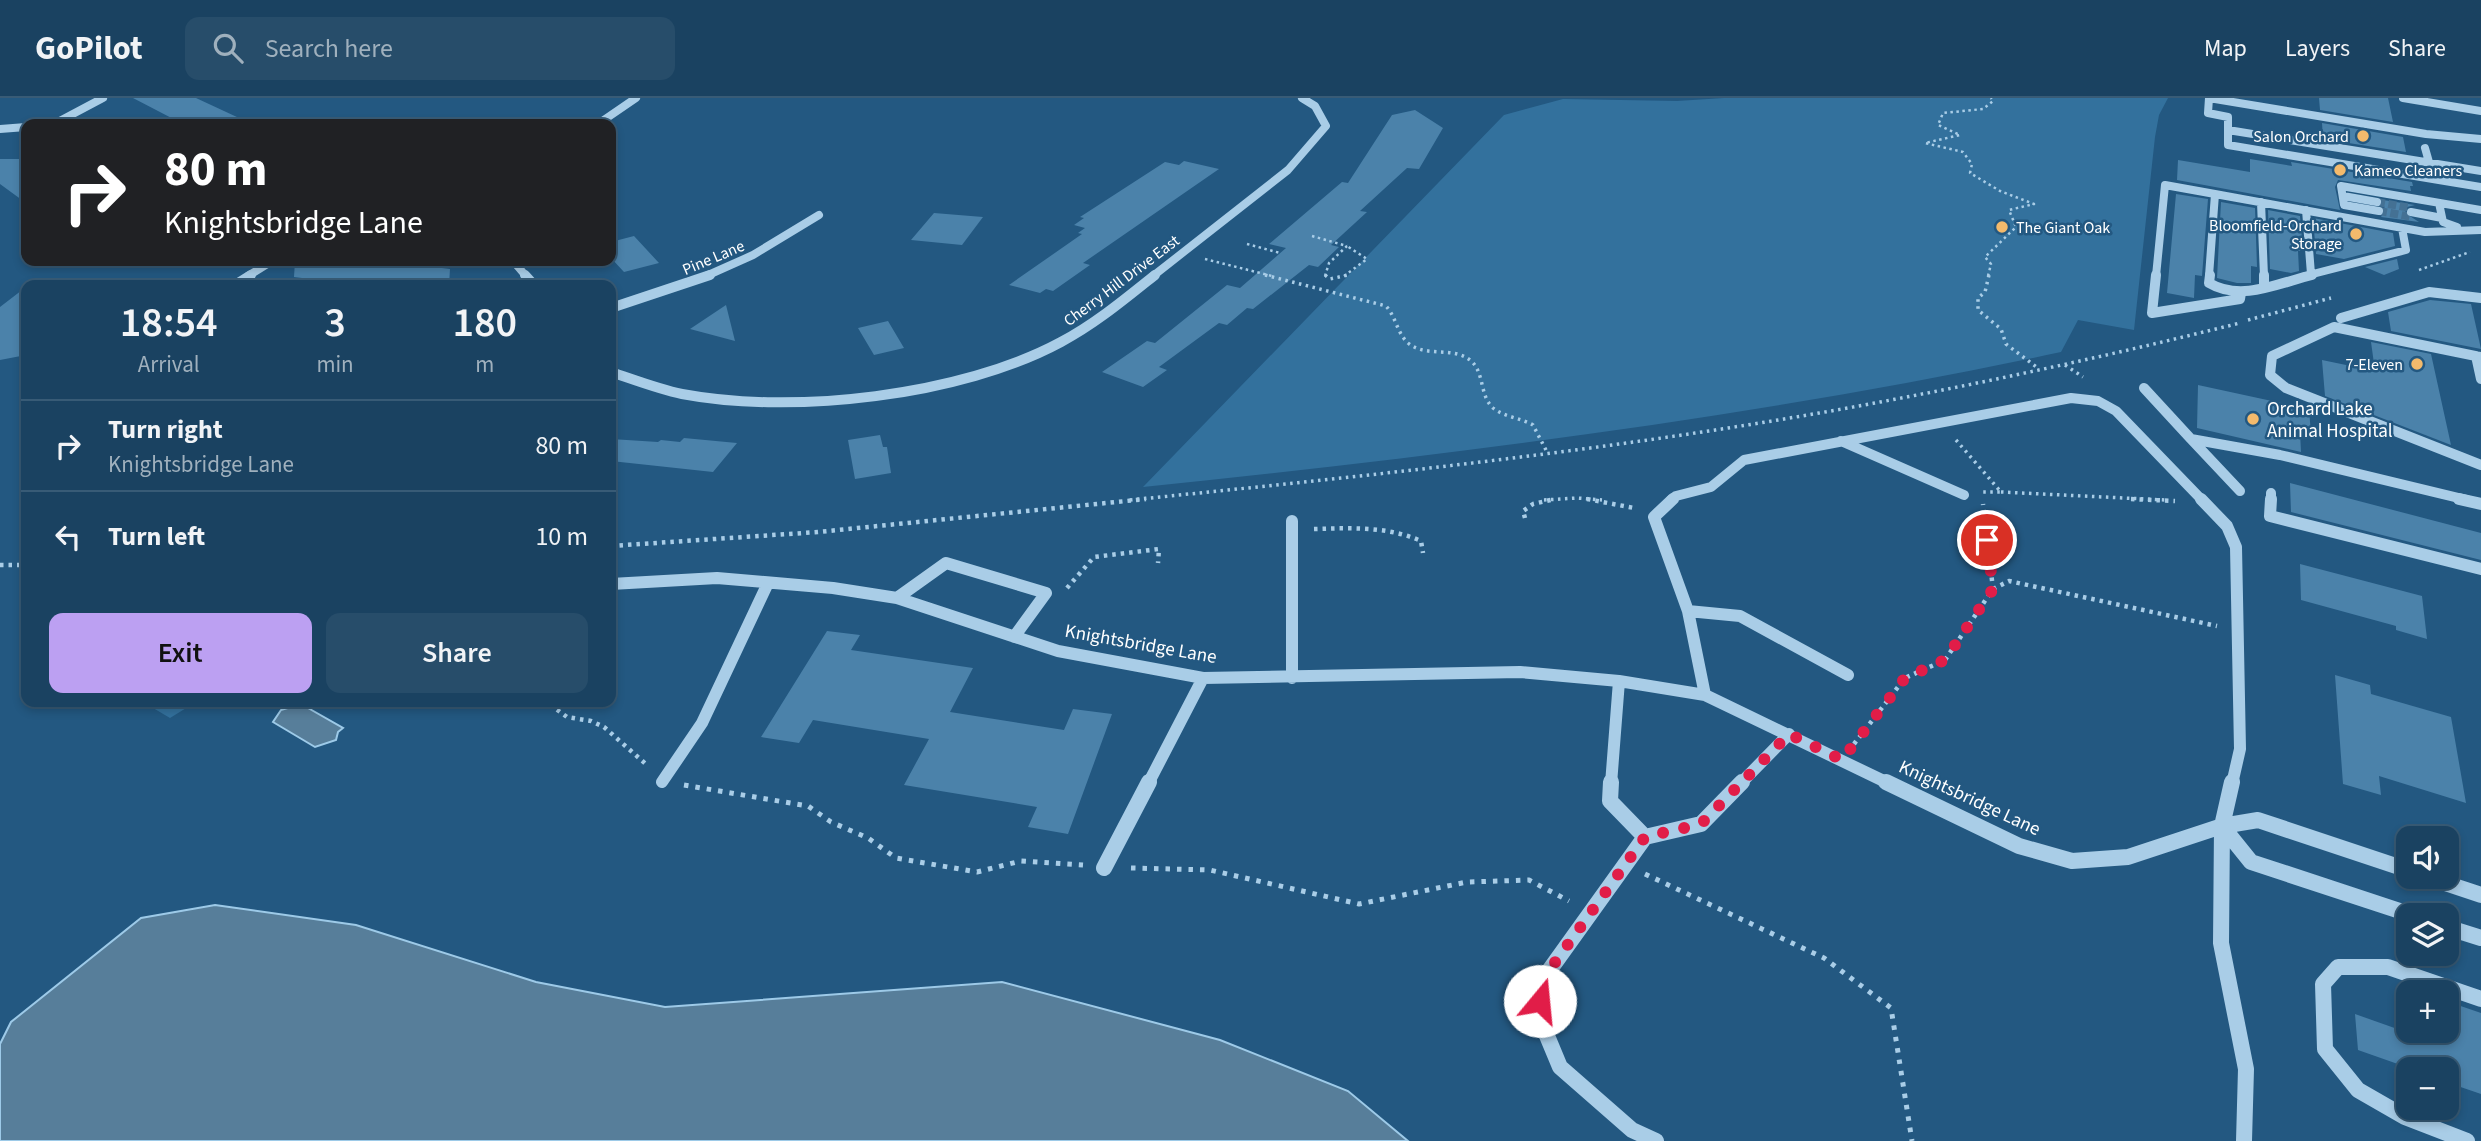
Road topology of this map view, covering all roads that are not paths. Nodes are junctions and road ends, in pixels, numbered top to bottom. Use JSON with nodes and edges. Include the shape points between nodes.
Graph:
{"nodes":[{"id":1,"x":103,"y":98,"type":"edge"},
{"id":2,"x":636,"y":98,"type":"edge"},
{"id":3,"x":1302,"y":98,"type":"edge"},
{"id":4,"x":2273,"y":98,"type":"edge"},
{"id":5,"x":2403,"y":98,"type":"edge"},
{"id":6,"x":2441,"y":98,"type":"edge"},
{"id":7,"x":2481,"y":104,"type":"edge"},
{"id":8,"x":2273,"y":109,"type":"junction"},
{"id":9,"x":2481,"y":111,"type":"edge"},
{"id":10,"x":63,"y":119,"type":"edge"},
{"id":11,"x":605,"y":119,"type":"edge"},
{"id":12,"x":21,"y":127,"type":"edge"},
{"id":13,"x":0,"y":129,"type":"edge"},
{"id":14,"x":2228,"y":130,"type":"junction"},
{"id":15,"x":2481,"y":139,"type":"edge"},
{"id":16,"x":2426,"y":148,"type":"dead end"},
{"id":17,"x":2429,"y":162,"type":"junction"},
{"id":18,"x":2481,"y":171,"type":"edge"},
{"id":19,"x":2481,"y":187,"type":"edge"},
{"id":20,"x":2216,"y":194,"type":"junction"},
{"id":21,"x":2261,"y":202,"type":"junction"},
{"id":22,"x":2439,"y":203,"type":"junction"},
{"id":23,"x":2378,"y":206,"type":"tunnel mouth"},
{"id":24,"x":2306,"y":210,"type":"junction"},
{"id":25,"x":2481,"y":210,"type":"edge"},
{"id":26,"x":2411,"y":212,"type":"tunnel mouth"},
{"id":27,"x":819,"y":215,"type":"dead end"},
{"id":28,"x":2442,"y":217,"type":"junction"},
{"id":29,"x":2402,"y":228,"type":"junction"},
{"id":30,"x":2462,"y":228,"type":"junction"},
{"id":31,"x":2481,"y":232,"type":"edge"},
{"id":32,"x":264,"y":266,"type":"edge"},
{"id":33,"x":517,"y":266,"type":"edge"},
{"id":34,"x":2312,"y":274,"type":"junction"},
{"id":35,"x":243,"y":280,"type":"edge"},
{"id":36,"x":530,"y":280,"type":"edge"},
{"id":37,"x":2263,"y":287,"type":"junction"},
{"id":38,"x":2241,"y":293,"type":"junction"},
{"id":39,"x":2481,"y":298,"type":"edge"},
{"id":40,"x":616,"y":306,"type":"edge"},
{"id":41,"x":2341,"y":318,"type":"dead end"},
{"id":42,"x":2478,"y":356,"type":"edge"},
{"id":43,"x":616,"y":374,"type":"edge"},
{"id":44,"x":2481,"y":379,"type":"edge"},
{"id":45,"x":2144,"y":388,"type":"dead end"},
{"id":46,"x":2191,"y":439,"type":"junction"},
{"id":47,"x":1840,"y":441,"type":"junction"},
{"id":48,"x":2481,"y":466,"type":"edge"},
{"id":49,"x":2240,"y":491,"type":"dead end"},
{"id":50,"x":2271,"y":493,"type":"dead end"},
{"id":51,"x":1964,"y":495,"type":"dead end"},
{"id":52,"x":2481,"y":504,"type":"edge"},
{"id":53,"x":1292,"y":525,"type":"road end"},
{"id":54,"x":2481,"y":569,"type":"edge"},
{"id":55,"x":768,"y":583,"type":"junction"},
{"id":56,"x":616,"y":584,"type":"edge"},
{"id":57,"x":897,"y":598,"type":"junction"},
{"id":58,"x":1688,"y":611,"type":"junction"},
{"id":59,"x":1014,"y":638,"type":"junction"},
{"id":60,"x":1848,"y":674,"type":"dead end"},
{"id":61,"x":1203,"y":678,"type":"junction"},
{"id":62,"x":1292,"y":678,"type":"junction"},
{"id":63,"x":1619,"y":681,"type":"junction"},
{"id":64,"x":1705,"y":695,"type":"junction"},
{"id":65,"x":1789,"y":734,"type":"junction"},
{"id":66,"x":662,"y":782,"type":"road end"},
{"id":67,"x":2222,"y":826,"type":"junction"},
{"id":68,"x":1645,"y":837,"type":"junction"},
{"id":69,"x":2396,"y":866,"type":"edge"},
{"id":70,"x":1104,"y":867,"type":"road end"},
{"id":71,"x":2459,"y":888,"type":"edge"},
{"id":72,"x":2481,"y":895,"type":"edge"},
{"id":73,"x":2396,"y":910,"type":"edge"},
{"id":74,"x":2459,"y":931,"type":"edge"},
{"id":75,"x":2481,"y":938,"type":"edge"},
{"id":76,"x":2481,"y":999,"type":"edge"},
{"id":77,"x":1656,"y":1141,"type":"edge"},
{"id":78,"x":2244,"y":1141,"type":"edge"},
{"id":79,"x":2467,"y":1141,"type":"edge"}],
"edges":[{"from":1,"to":10,"type":"street"},
{"from":2,"to":11,"type":"street"},
{"from":3,"to":43,"type":"street","name":"Cherry Hill Drive East","via":[[1315,106],[1326,125],[1307,151],[1111,310],[1062,344],[1011,366],[949,384],[848,399],[745,400],[682,394]]},
{"from":4,"to":8,"type":"street"},
{"from":5,"to":9,"type":"street"},
{"from":6,"to":7,"type":"street"},
{"from":8,"to":14,"type":"street","via":[[2209,98],[2208,113],[2228,117]]},
{"from":8,"to":15,"type":"street"},
{"from":12,"to":13,"type":"street"},
{"from":14,"to":17,"type":"street"},
{"from":14,"to":19,"type":"street","via":[[2228,145]]},
{"from":16,"to":17,"type":"street"},
{"from":17,"to":18,"type":"street"},
{"from":20,"to":21,"type":"street"},
{"from":20,"to":38,"type":"street","via":[[2209,283]]},
{"from":20,"to":38,"type":"street","via":[[2165,185],[2152,313],[2240,299]]},
{"from":21,"to":24,"type":"street"},
{"from":21,"to":37,"type":"street"},
{"from":22,"to":23,"type":"street","via":[[2342,186],[2343,198]]},
{"from":22,"to":25,"type":"street"},
{"from":22,"to":28,"type":"street"},
{"from":24,"to":29,"type":"street"},
{"from":24,"to":34,"type":"street"},
{"from":26,"to":28,"type":"street"},
{"from":27,"to":40,"type":"street","name":"Pine Lane","via":[[753,255],[707,276]]},
{"from":28,"to":30,"type":"street"},
{"from":29,"to":30,"type":"street","via":[[2425,232]]},
{"from":29,"to":34,"type":"street","via":[[2406,250]]},
{"from":30,"to":31,"type":"street"},
{"from":32,"to":35,"type":"street"},
{"from":33,"to":36,"type":"street"},
{"from":34,"to":37,"type":"street"},
{"from":37,"to":38,"type":"street"},
{"from":39,"to":41,"type":"street","via":[[2429,292]]},
{"from":42,"to":44,"type":"street"},
{"from":42,"to":48,"type":"street","via":[[2334,327],[2272,356],[2270,375],[2286,388]]},
{"from":45,"to":46,"type":"street"},
{"from":46,"to":49,"type":"street"},
{"from":46,"to":52,"type":"street","via":[[2280,455]]},
{"from":47,"to":51,"type":"street"},
{"from":47,"to":58,"type":"street","via":[[1744,460],[1711,487],[1676,496],[1654,517]]},
{"from":47,"to":67,"type":"street","via":[[2071,398],[2098,401],[2116,411],[2227,526],[2236,547],[2240,749]]},
{"from":50,"to":54,"type":"street","via":[[2270,516]]},
{"from":53,"to":62,"type":"street"},
{"from":55,"to":56,"type":"street","name":"Knightsbridge Lane","via":[[717,578]]},
{"from":55,"to":57,"type":"street","name":"Knightsbridge Lane"},
{"from":55,"to":66,"type":"street","via":[[702,723]]},
{"from":57,"to":59,"type":"street","name":"Knightsbridge Lane"},
{"from":57,"to":59,"type":"street","via":[[946,563],[1046,593]]},
{"from":58,"to":60,"type":"street","via":[[1741,616]]},
{"from":58,"to":64,"type":"street"},
{"from":59,"to":61,"type":"street","name":"Knightsbridge Lane","via":[[1106,662]]},
{"from":61,"to":62,"type":"street","name":"Knightsbridge Lane"},
{"from":61,"to":70,"type":"street"},
{"from":62,"to":63,"type":"street","name":"Knightsbridge Lane","via":[[1520,672]]},
{"from":63,"to":64,"type":"street","name":"Knightsbridge Lane"},
{"from":63,"to":68,"type":"street","via":[[1610,801]]},
{"from":64,"to":65,"type":"street","name":"Knightsbridge Lane"},
{"from":65,"to":67,"type":"street","name":"Knightsbridge Lane","via":[[2018,846],[2072,861],[2128,857]]},
{"from":65,"to":68,"type":"street","via":[[1701,824]]},
{"from":67,"to":69,"type":"street","name":"Knightsbridge Lane","via":[[2258,820]]},
{"from":67,"to":73,"type":"street","via":[[2251,862]]},
{"from":67,"to":78,"type":"street","via":[[2221,943],[2246,1069]]},
{"from":68,"to":77,"type":"street","via":[[1541,982],[1540,1019],[1560,1067],[1632,1130]]},
{"from":71,"to":72,"type":"street"},
{"from":74,"to":75,"type":"street"},
{"from":76,"to":79,"type":"street","via":[[2388,967],[2338,967],[2323,984],[2325,1049],[2358,1090],[2405,1117]]}]}
